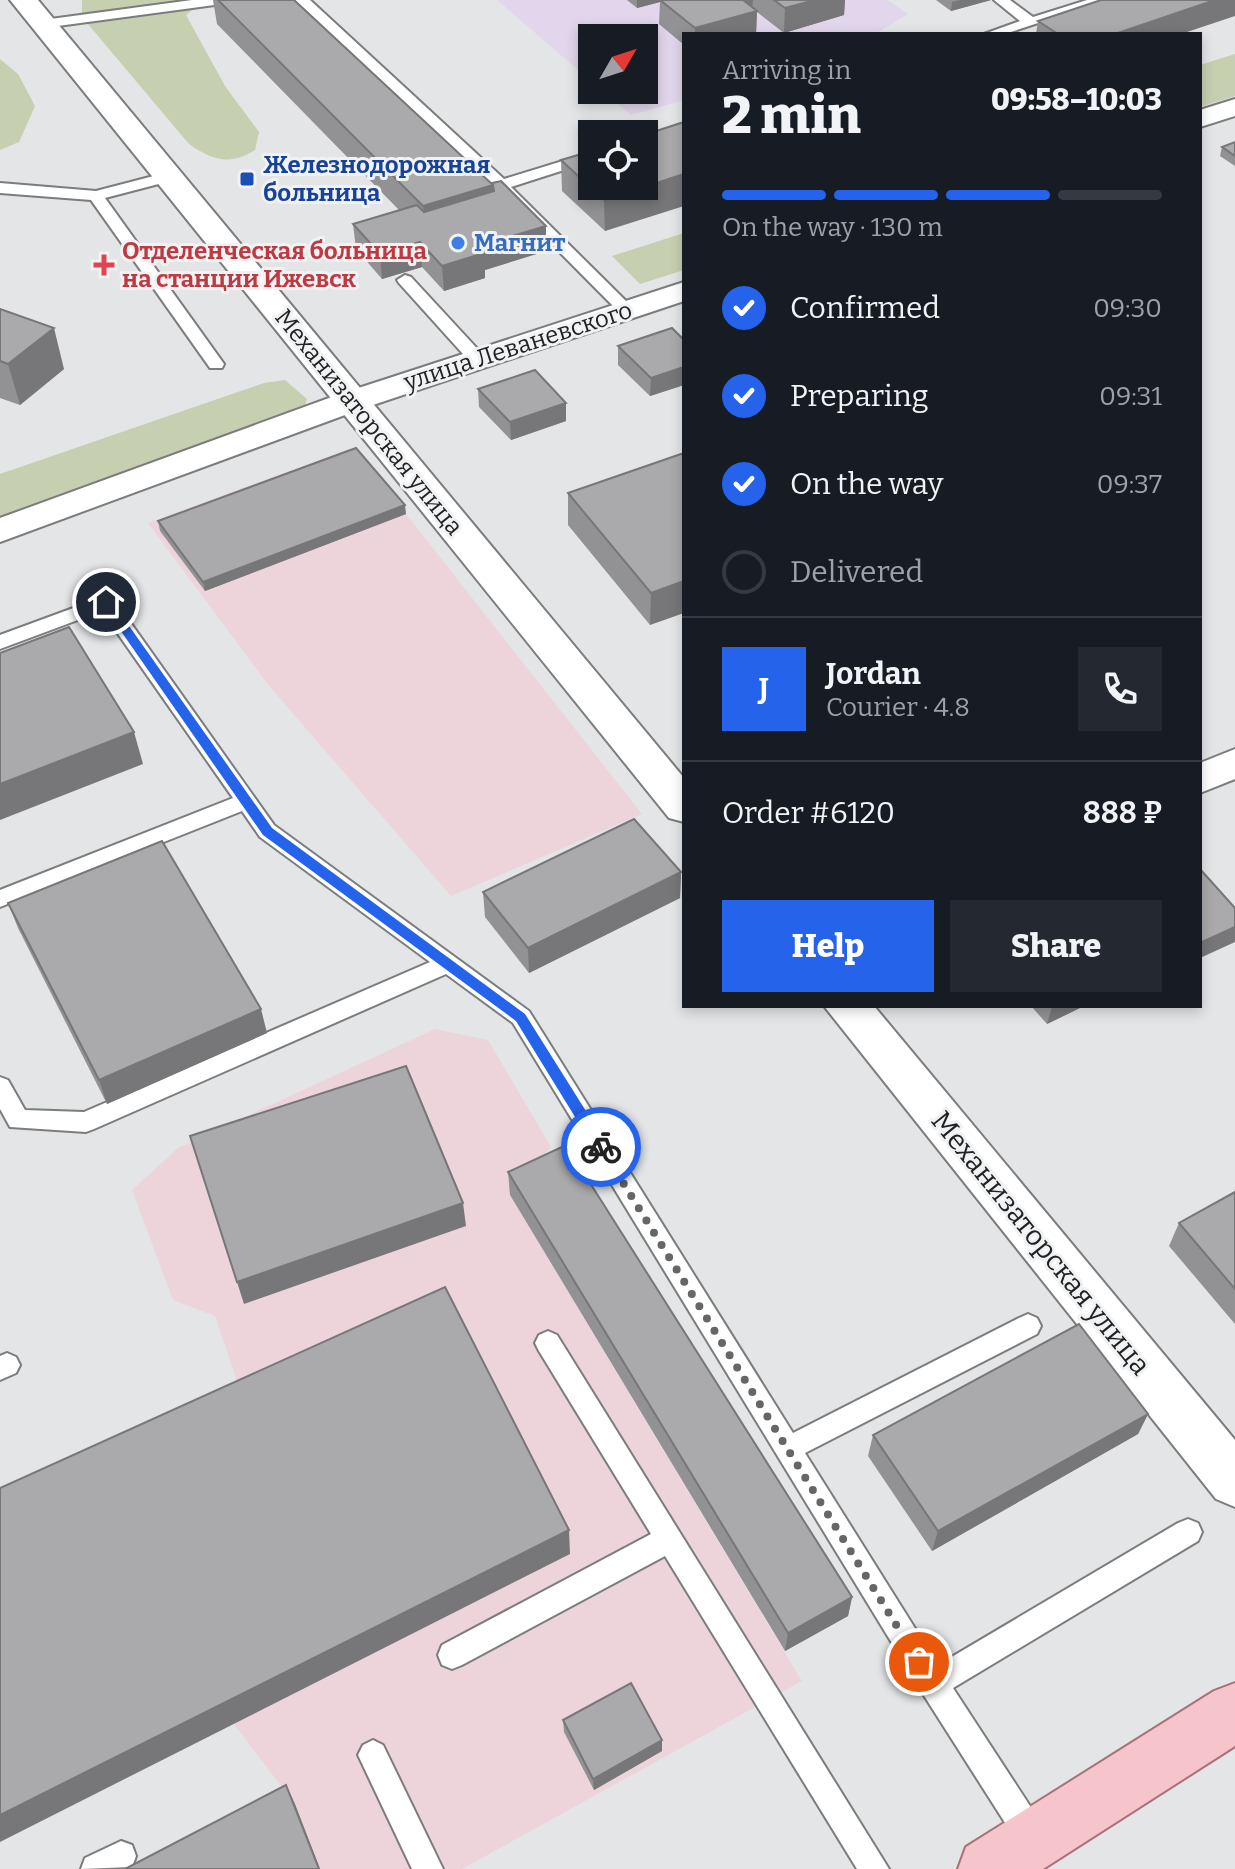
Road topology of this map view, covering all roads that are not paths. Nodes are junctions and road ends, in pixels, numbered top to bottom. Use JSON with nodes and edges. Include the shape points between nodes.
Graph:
{"nodes":[{"id":1,"x":222,"y":0,"type":"edge"},
{"id":2,"x":302,"y":0,"type":"edge"},
{"id":3,"x":1001,"y":0,"type":"edge"},
{"id":4,"x":1101,"y":0,"type":"edge"},
{"id":5,"x":30,"y":6,"type":"edge"},
{"id":6,"x":1031,"y":22,"type":"junction"},
{"id":7,"x":998,"y":32,"type":"edge"},
{"id":8,"x":1235,"y":107,"type":"edge"},
{"id":9,"x":1202,"y":118,"type":"edge"},
{"id":10,"x":578,"y":160,"type":"edge"},
{"id":11,"x":169,"y":177,"type":"junction"},
{"id":12,"x":501,"y":185,"type":"junction"},
{"id":13,"x":0,"y":188,"type":"edge"},
{"id":14,"x":96,"y":196,"type":"junction"},
{"id":15,"x":405,"y":280,"type":"edge"},
{"id":16,"x":682,"y":292,"type":"edge"},
{"id":17,"x":626,"y":310,"type":"junction"},
{"id":18,"x":478,"y":360,"type":"junction"},
{"id":19,"x":216,"y":364,"type":"dead end"},
{"id":20,"x":352,"y":401,"type":"junction"},
{"id":21,"x":0,"y":531,"type":"edge"},
{"id":22,"x":0,"y":642,"type":"edge"},
{"id":23,"x":1235,"y":763,"type":"edge"},
{"id":24,"x":1202,"y":778,"type":"edge"},
{"id":25,"x":246,"y":801,"type":"junction"},
{"id":26,"x":682,"y":805,"type":"edge"},
{"id":27,"x":0,"y":899,"type":"edge"},
{"id":28,"x":448,"y":964,"type":"junction"},
{"id":29,"x":849,"y":1008,"type":"edge"},
{"id":30,"x":0,"y":1087,"type":"edge"},
{"id":31,"x":1028,"y":1326,"type":"dead end"},
{"id":32,"x":548,"y":1343,"type":"dead end"},
{"id":33,"x":787,"y":1449,"type":"junction"},
{"id":34,"x":1235,"y":1481,"type":"edge"},
{"id":35,"x":1188,"y":1532,"type":"dead end"},
{"id":36,"x":669,"y":1539,"type":"junction"},
{"id":37,"x":452,"y":1655,"type":"dead end"},
{"id":38,"x":933,"y":1684,"type":"junction"},
{"id":39,"x":1235,"y":1712,"type":"edge"},
{"id":40,"x":373,"y":1755,"type":"dead end"},
{"id":41,"x":1011,"y":1854,"type":"edge"},
{"id":42,"x":428,"y":1869,"type":"edge"},
{"id":43,"x":874,"y":1869,"type":"edge"}],
"edges":[{"from":1,"to":5,"type":"lane"},
{"from":2,"to":12,"type":"lane"},
{"from":3,"to":6,"type":"lane"},
{"from":4,"to":6,"type":"lane"},
{"from":5,"to":11,"type":"street","name":"Механизаторская улица"},
{"from":6,"to":7,"type":"lane"},
{"from":8,"to":9,"type":"street"},
{"from":10,"to":12,"type":"lane"},
{"from":11,"to":14,"type":"lane"},
{"from":11,"to":20,"type":"street","name":"Механизаторская улица"},
{"from":12,"to":17,"type":"lane"},
{"from":13,"to":14,"type":"lane"},
{"from":14,"to":19,"type":"lane"},
{"from":15,"to":18,"type":"lane"},
{"from":16,"to":17,"type":"street","name":"улица Леваневского"},
{"from":17,"to":18,"type":"street","name":"улица Леваневского"},
{"from":18,"to":20,"type":"street","name":"улица Леваневского"},
{"from":20,"to":21,"type":"street","name":"улица Леваневского"},
{"from":20,"to":26,"type":"street","name":"Механизаторская улица"},
{"from":22,"to":25,"type":"lane","via":[[106,602]]},
{"from":23,"to":24,"type":"street"},
{"from":25,"to":27,"type":"lane"},
{"from":25,"to":28,"type":"lane","via":[[267,831]]},
{"from":28,"to":30,"type":"lane","via":[[86,1122],[18,1120]]},
{"from":28,"to":33,"type":"lane","via":[[521,1017]]},
{"from":29,"to":34,"type":"street","name":"Механизаторская улица"},
{"from":31,"to":33,"type":"lane"},
{"from":32,"to":36,"type":"lane"},
{"from":33,"to":38,"type":"lane"},
{"from":35,"to":38,"type":"lane"},
{"from":36,"to":37,"type":"lane"},
{"from":36,"to":43,"type":"lane"},
{"from":38,"to":41,"type":"lane"},
{"from":39,"to":41,"type":"main road"},
{"from":40,"to":42,"type":"lane"}]}
